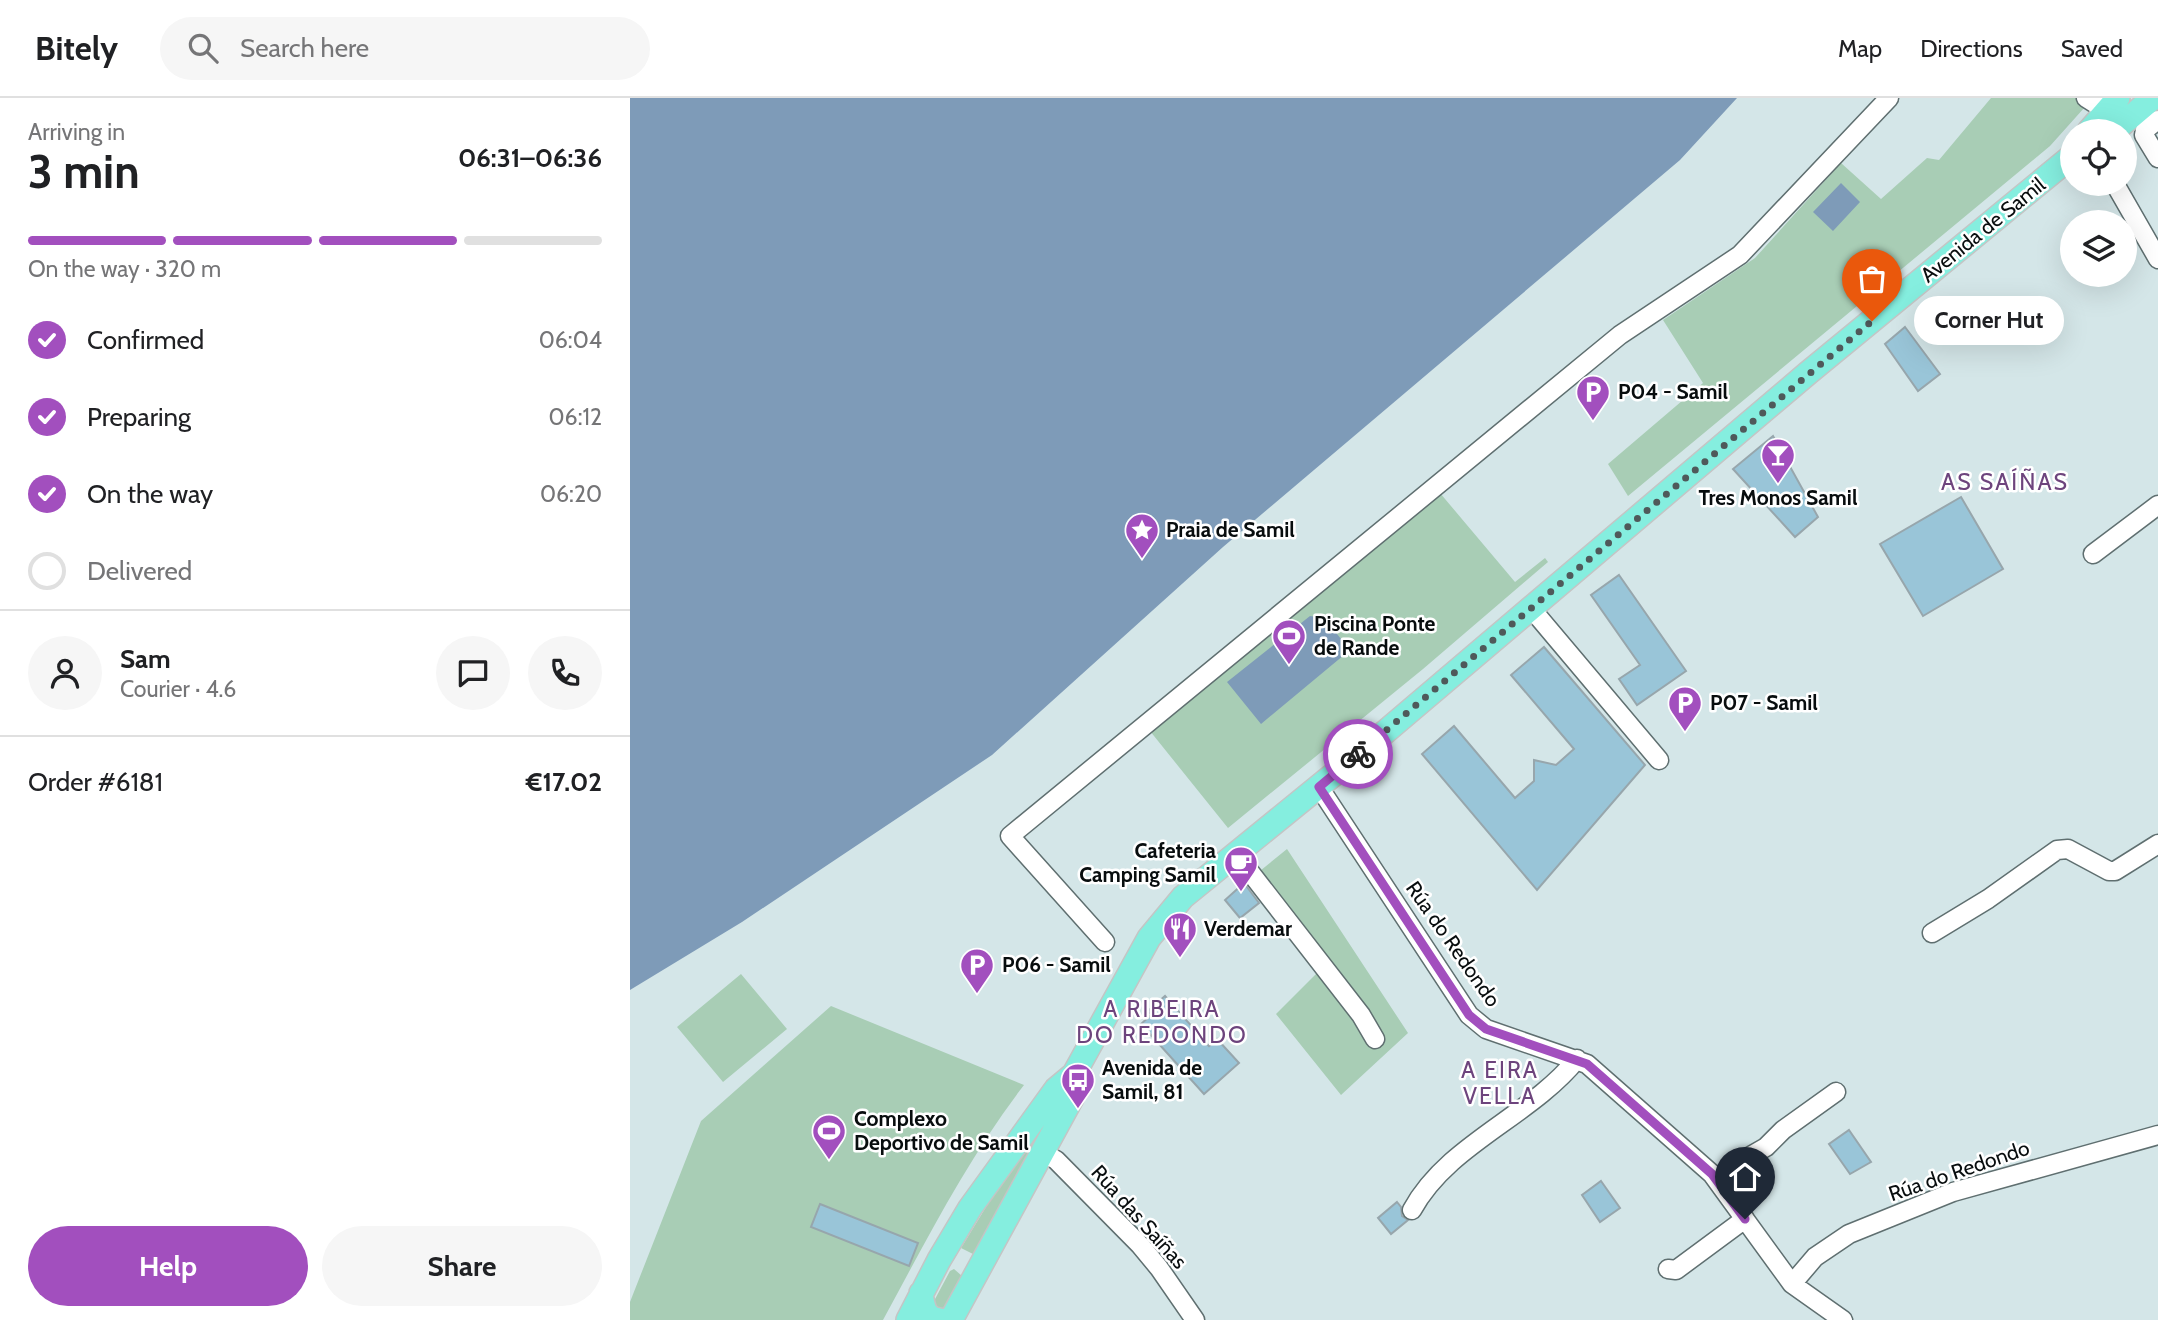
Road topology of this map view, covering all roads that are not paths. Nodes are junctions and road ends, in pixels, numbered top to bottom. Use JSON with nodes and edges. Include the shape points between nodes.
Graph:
{"nodes":[{"id":1,"x":1889,"y":98,"type":"edge"},
{"id":2,"x":2087,"y":98,"type":"edge"},
{"id":3,"x":2153,"y":98,"type":"edge"},
{"id":4,"x":2113,"y":114,"type":"edge"},
{"id":5,"x":2158,"y":120,"type":"edge"},
{"id":6,"x":2158,"y":158,"type":"edge"},
{"id":7,"x":2060,"y":166,"type":"edge"},
{"id":8,"x":2122,"y":196,"type":"edge"},
{"id":9,"x":2158,"y":259,"type":"edge"},
{"id":10,"x":2158,"y":505,"type":"edge"},
{"id":11,"x":2093,"y":554,"type":"dead end"},
{"id":12,"x":1531,"y":607,"type":"junction"},
{"id":13,"x":1659,"y":760,"type":"dead end"},
{"id":14,"x":1319,"y":787,"type":"junction"},
{"id":15,"x":2158,"y":844,"type":"edge"},
{"id":16,"x":1236,"y":854,"type":"junction"},
{"id":17,"x":1932,"y":933,"type":"dead end"},
{"id":18,"x":1105,"y":942,"type":"dead end"},
{"id":19,"x":1375,"y":1039,"type":"dead end"},
{"id":20,"x":1577,"y":1059,"type":"junction"},
{"id":21,"x":1074,"y":1074,"type":"junction"},
{"id":22,"x":1836,"y":1092,"type":"dead end"},
{"id":23,"x":2158,"y":1135,"type":"edge"},
{"id":24,"x":1042,"y":1152,"type":"junction"},
{"id":25,"x":1722,"y":1186,"type":"junction"},
{"id":26,"x":1412,"y":1210,"type":"dead end"},
{"id":27,"x":1745,"y":1219,"type":"junction"},
{"id":28,"x":939,"y":1260,"type":"junction"},
{"id":29,"x":1668,"y":1269,"type":"dead end"},
{"id":30,"x":973,"y":1279,"type":"junction"},
{"id":31,"x":1792,"y":1284,"type":"junction"},
{"id":32,"x":921,"y":1293,"type":"junction"},
{"id":33,"x":908,"y":1320,"type":"edge"},
{"id":34,"x":945,"y":1320,"type":"edge"},
{"id":35,"x":1195,"y":1320,"type":"edge"},
{"id":36,"x":1843,"y":1320,"type":"edge"}],
"edges":[{"from":1,"to":18,"type":"street","via":[[1740,256],[1620,335],[1010,835]]},
{"from":2,"to":4,"type":"street"},
{"from":3,"to":4,"type":"main road"},
{"from":5,"to":6,"type":"street","via":[[2144,135]]},
{"from":7,"to":12,"type":"main road","name":"Avenida de Samil"},
{"from":8,"to":9,"type":"street"},
{"from":10,"to":11,"type":"street"},
{"from":12,"to":13,"type":"street"},
{"from":12,"to":14,"type":"main road","name":"Avenida de Samil"},
{"from":14,"to":16,"type":"main road","name":"Avenida de Samil"},
{"from":14,"to":20,"type":"street","name":"Rúa do Redondo","via":[[1469,1015],[1486,1029]]},
{"from":15,"to":17,"type":"street","via":[[2115,871],[2068,849],[2057,850]]},
{"from":16,"to":19,"type":"street","via":[[1362,1014]]},
{"from":16,"to":21,"type":"main road","name":"Avenida de Samil","via":[[1183,897],[1159,925]]},
{"from":20,"to":25,"type":"street","name":"Rúa do Redondo"},
{"from":20,"to":26,"type":"street","via":[[1548,1088],[1442,1172]]},
{"from":21,"to":24,"type":"main road","name":"Avenida de Samil","via":[[1072,1098]]},
{"from":21,"to":28,"type":"main road","name":"Avenida de Samil","via":[[1056,1089],[970,1208]]},
{"from":22,"to":25,"type":"street","via":[[1745,1159]]},
{"from":23,"to":31,"type":"street","name":"Rúa do Redondo","via":[[1953,1192],[1849,1234],[1815,1258]]},
{"from":24,"to":30,"type":"main road","name":"Avenida de Samil"},
{"from":24,"to":35,"type":"street","name":"Rúa das Saíñas","via":[[1056,1160],[1140,1245]]},
{"from":25,"to":27,"type":"street","name":"Rúa do Redondo"},
{"from":27,"to":29,"type":"street","via":[[1676,1270]]},
{"from":27,"to":31,"type":"street","name":"Rúa do Redondo"},
{"from":28,"to":30,"type":"main road","via":[[962,1259],[971,1266]]},
{"from":28,"to":32,"type":"main road","name":"Avenida de Samil"},
{"from":30,"to":34,"type":"main road","name":"Avenida de Samil"},
{"from":31,"to":36,"type":"street","name":"Rúa do Redondo"},
{"from":32,"to":33,"type":"main road","name":"Avenida de Samil"},
{"from":32,"to":34,"type":"main road","via":[[930,1317]]}]}
